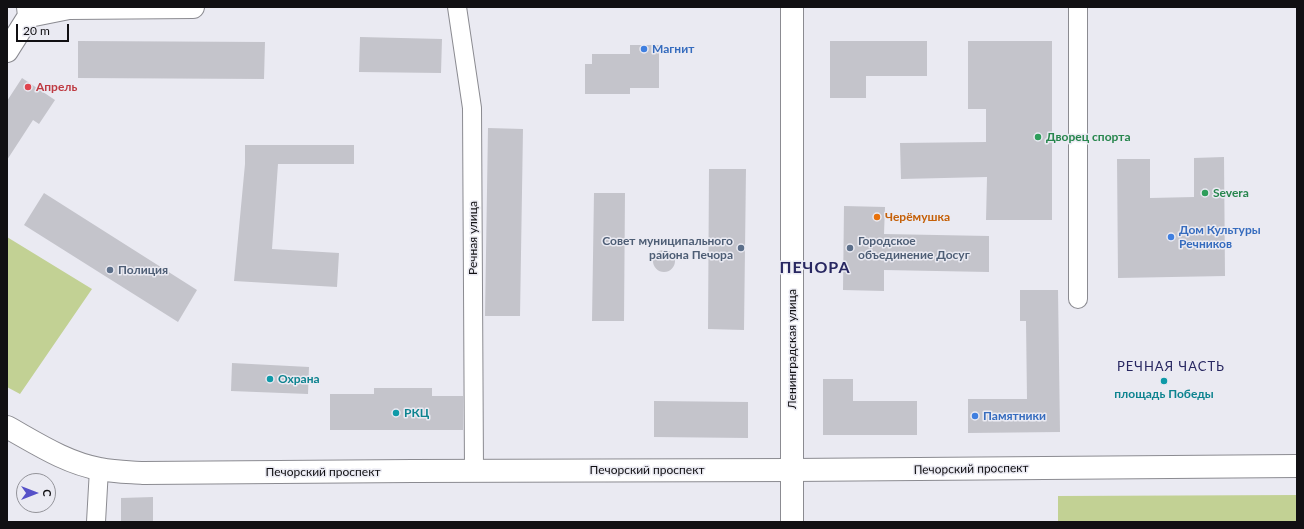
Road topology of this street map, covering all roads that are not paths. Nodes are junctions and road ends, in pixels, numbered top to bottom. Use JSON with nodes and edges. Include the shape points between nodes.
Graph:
{"nodes":[{"id":1,"x":194,"y":7,"type":"edge"},
{"id":2,"x":457,"y":7,"type":"edge"},
{"id":3,"x":792,"y":7,"type":"edge"},
{"id":4,"x":1078,"y":7,"type":"edge"},
{"id":5,"x":29,"y":12,"type":"edge"},
{"id":6,"x":7,"y":51,"type":"edge"},
{"id":7,"x":1078,"y":299,"type":"dead end"},
{"id":8,"x":7,"y":427,"type":"edge"},
{"id":9,"x":1297,"y":466,"type":"edge"},
{"id":10,"x":99,"y":469,"type":"junction"},
{"id":11,"x":792,"y":470,"type":"junction"},
{"id":12,"x":474,"y":471,"type":"junction"},
{"id":13,"x":96,"y":522,"type":"edge"},
{"id":14,"x":792,"y":522,"type":"edge"}],
"edges":[{"from":1,"to":5,"type":"main road","via":[[69,8]]},
{"from":2,"to":12,"type":"street","name":"Речная улица","via":[[472,108]]},
{"from":3,"to":11,"type":"main road","name":"Ленинградская улица"},
{"from":4,"to":7,"type":"street"},
{"from":5,"to":6,"type":"main road"},
{"from":8,"to":10,"type":"main road","name":"Печорский проспект","via":[[61,457]]},
{"from":9,"to":11,"type":"main road","name":"Печорский проспект"},
{"from":10,"to":12,"type":"main road","name":"Печорский проспект","via":[[143,473]]},
{"from":10,"to":13,"type":"street"},
{"from":11,"to":12,"type":"main road","name":"Печорский проспект"},
{"from":11,"to":14,"type":"main road","name":"Ленинградская улица"}]}
